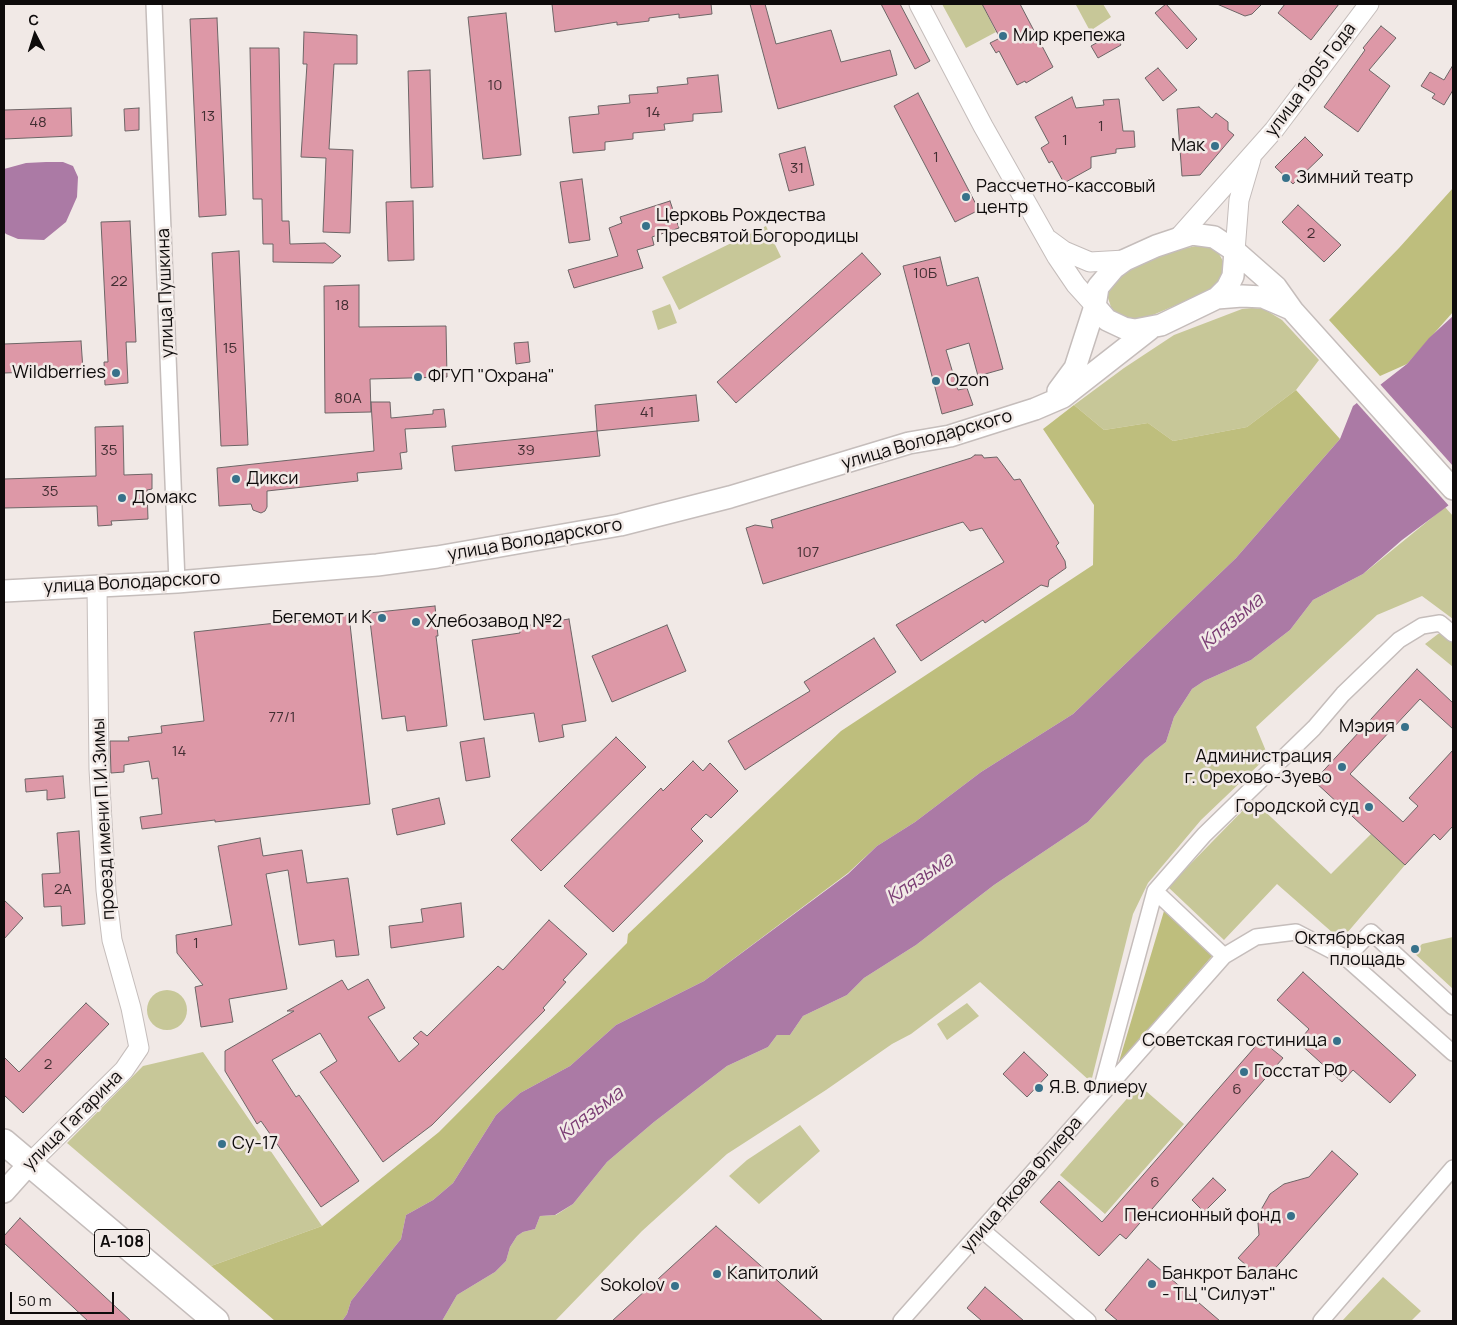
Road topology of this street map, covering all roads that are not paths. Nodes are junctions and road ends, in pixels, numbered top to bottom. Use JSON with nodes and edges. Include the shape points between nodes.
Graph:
{"nodes":[{"id":1,"x":154,"y":4,"type":"edge"},
{"id":2,"x":918,"y":4,"type":"edge"},
{"id":3,"x":1368,"y":4,"type":"edge"},
{"id":4,"x":1252,"y":156,"type":"junction"},
{"id":5,"x":1180,"y":236,"type":"junction"},
{"id":6,"x":1048,"y":240,"type":"junction"},
{"id":7,"x":1235,"y":251,"type":"junction"},
{"id":8,"x":1125,"y":260,"type":"junction"},
{"id":9,"x":1217,"y":298,"type":"junction"},
{"id":10,"x":1095,"y":306,"type":"junction"},
{"id":11,"x":1293,"y":311,"type":"junction"},
{"id":12,"x":1150,"y":328,"type":"junction"},
{"id":13,"x":1049,"y":402,"type":"junction"},
{"id":14,"x":1453,"y":489,"type":"edge"},
{"id":15,"x":177,"y":582,"type":"junction"},
{"id":16,"x":97,"y":586,"type":"junction"},
{"id":17,"x":4,"y":591,"type":"edge"},
{"id":18,"x":1450,"y":631,"type":"edge"},
{"id":19,"x":1155,"y":891,"type":"junction"},
{"id":20,"x":1224,"y":956,"type":"junction"},
{"id":21,"x":1346,"y":958,"type":"junction"},
{"id":22,"x":1453,"y":1006,"type":"edge"},
{"id":23,"x":139,"y":1048,"type":"joint"},
{"id":24,"x":1453,"y":1053,"type":"edge"},
{"id":25,"x":1100,"y":1098,"type":"junction"},
{"id":26,"x":4,"y":1142,"type":"edge"},
{"id":27,"x":29,"y":1164,"type":"junction"},
{"id":28,"x":1453,"y":1168,"type":"edge"},
{"id":29,"x":4,"y":1192,"type":"edge"},
{"id":30,"x":982,"y":1230,"type":"junction"},
{"id":31,"x":216,"y":1321,"type":"edge"},
{"id":32,"x":901,"y":1321,"type":"edge"},
{"id":33,"x":1088,"y":1321,"type":"edge"},
{"id":34,"x":1321,"y":1321,"type":"edge"}],
"edges":[{"from":1,"to":15,"type":"street","name":"улица Пушкина"},
{"from":2,"to":6,"type":"street"},
{"from":3,"to":4,"type":"street","name":"улица 1905 Года"},
{"from":4,"to":5,"type":"street","name":"улица 1905 Года"},
{"from":4,"to":7,"type":"street","via":[[1241,191]]},
{"from":5,"to":7,"type":"main road","via":[[1206,234]]},
{"from":5,"to":8,"type":"main road"},
{"from":6,"to":8,"type":"street","via":[[1090,262]]},
{"from":6,"to":10,"type":"street","via":[[1065,271]]},
{"from":7,"to":9,"type":"main road","via":[[1233,276]]},
{"from":7,"to":11,"type":"main road","via":[[1265,276]]},
{"from":8,"to":10,"type":"main road","via":[[1108,273],[1098,287]]},
{"from":9,"to":11,"type":"main road","via":[[1263,297]]},
{"from":9,"to":12,"type":"main road"},
{"from":10,"to":12,"type":"main road","via":[[1114,325],[1134,330]]},
{"from":10,"to":13,"type":"main road","via":[[1075,368]]},
{"from":11,"to":14,"type":"main road"},
{"from":12,"to":13,"type":"main road","name":"улица Володарского","via":[[1062,397]]},
{"from":13,"to":15,"type":"main road","name":"улица Володарского","via":[[950,436],[909,443],[620,526],[377,565]]},
{"from":15,"to":16,"type":"main road","name":"улица Володарского"},
{"from":16,"to":17,"type":"main road","name":"улица Володарского"},
{"from":16,"to":23,"type":"street","name":"проезд имени П.И.Зимы","via":[[99,769],[106,890],[112,940]]},
{"from":18,"to":19,"type":"street","via":[[1440,623],[1422,626],[1399,640],[1204,835]]},
{"from":19,"to":20,"type":"street"},
{"from":19,"to":25,"type":"street","name":"улица Якова Флиера"},
{"from":20,"to":21,"type":"street","via":[[1256,937],[1296,932]]},
{"from":20,"to":25,"type":"street"},
{"from":21,"to":22,"type":"street","via":[[1371,932]]},
{"from":21,"to":24,"type":"street"},
{"from":23,"to":27,"type":"street","name":"улица Гагарина","via":[[124,1070]]},
{"from":25,"to":30,"type":"street","name":"улица Якова Флиера"},
{"from":26,"to":27,"type":"highway","number":"А-108"},
{"from":27,"to":29,"type":"main road","name":"улица Гагарина"},
{"from":27,"to":31,"type":"highway","number":"А-108"},
{"from":28,"to":34,"type":"street"},
{"from":30,"to":32,"type":"street","name":"улица Якова Флиера"},
{"from":30,"to":33,"type":"street"}]}
